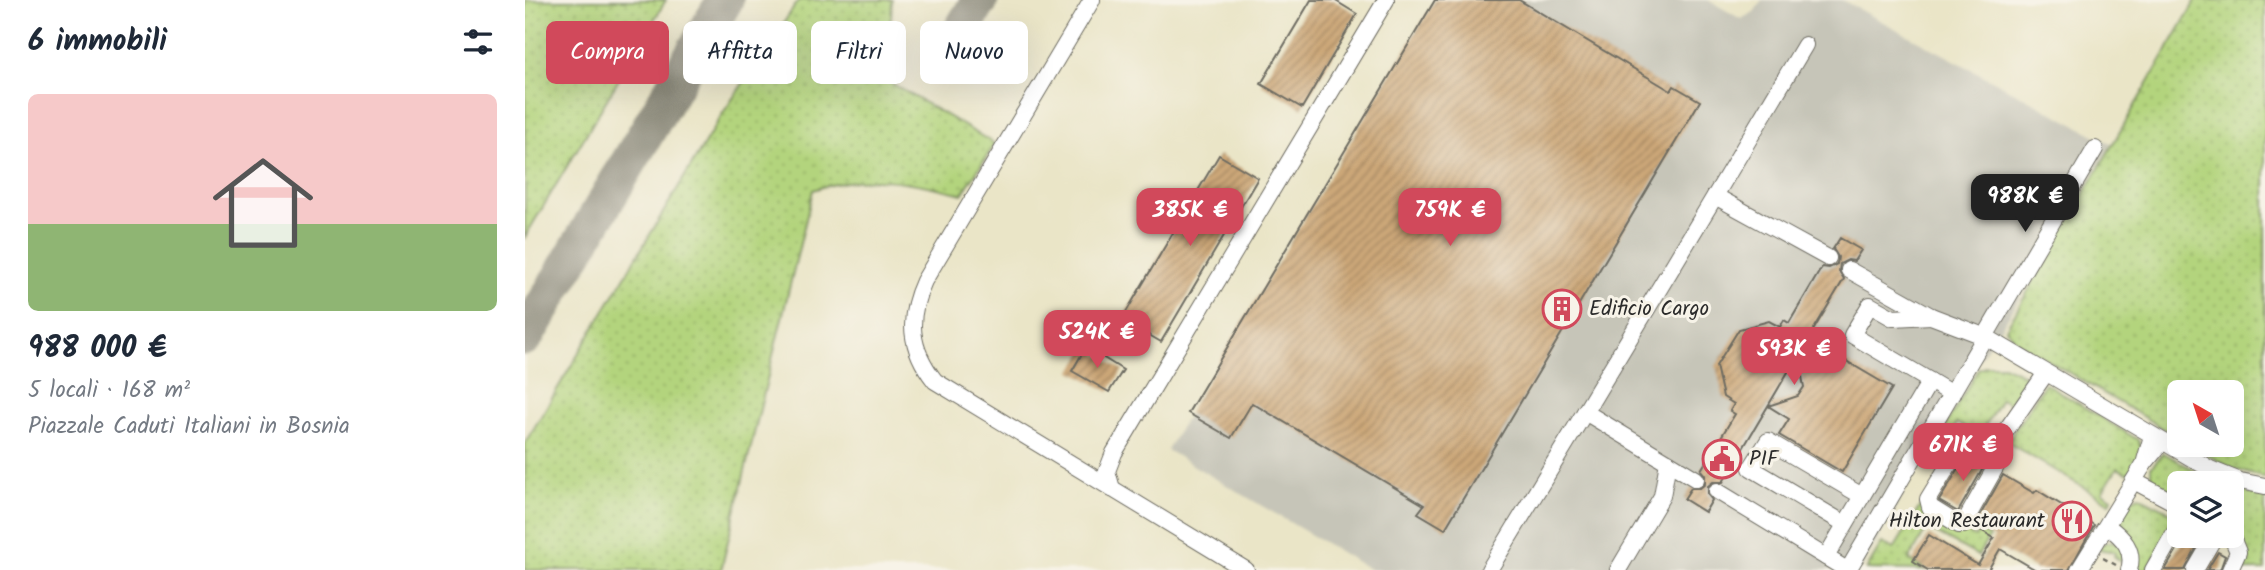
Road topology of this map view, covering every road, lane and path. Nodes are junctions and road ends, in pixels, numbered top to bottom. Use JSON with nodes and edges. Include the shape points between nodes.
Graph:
{"nodes":[{"id":1,"x":1092,"y":0,"type":"edge"},
{"id":2,"x":1386,"y":0,"type":"edge"},
{"id":3,"x":1805,"y":45,"type":"dead end"},
{"id":4,"x":2095,"y":149,"type":"dead end"},
{"id":5,"x":1715,"y":195,"type":"junction"},
{"id":6,"x":1828,"y":258,"type":"dead end"},
{"id":7,"x":1849,"y":270,"type":"dead end"},
{"id":8,"x":1931,"y":316,"type":"junction"},
{"id":9,"x":1986,"y":337,"type":"junction"},
{"id":10,"x":2042,"y":370,"type":"junction"},
{"id":11,"x":1930,"y":382,"type":"junction"},
{"id":12,"x":1952,"y":394,"type":"junction"},
{"id":13,"x":1585,"y":412,"type":"junction"},
{"id":14,"x":2157,"y":439,"type":"junction"},
{"id":15,"x":1991,"y":452,"type":"junction"},
{"id":16,"x":1668,"y":462,"type":"junction"},
{"id":17,"x":1696,"y":478,"type":"dead end"},
{"id":18,"x":2134,"y":481,"type":"junction"},
{"id":19,"x":2265,"y":486,"type":"edge"},
{"id":20,"x":1112,"y":489,"type":"junction"},
{"id":21,"x":1717,"y":491,"type":"dead end"},
{"id":22,"x":1862,"y":496,"type":"junction"},
{"id":23,"x":2167,"y":499,"type":"edge"},
{"id":24,"x":1845,"y":524,"type":"junction"},
{"id":25,"x":2107,"y":526,"type":"junction"},
{"id":26,"x":2167,"y":546,"type":"edge"},
{"id":27,"x":2208,"y":548,"type":"edge"},
{"id":28,"x":2236,"y":548,"type":"edge"},
{"id":29,"x":1826,"y":557,"type":"junction"},
{"id":30,"x":1246,"y":570,"type":"edge"},
{"id":31,"x":1489,"y":570,"type":"edge"},
{"id":32,"x":1618,"y":570,"type":"edge"},
{"id":33,"x":1847,"y":570,"type":"edge"},
{"id":34,"x":2080,"y":570,"type":"edge"},
{"id":35,"x":2129,"y":570,"type":"edge"},
{"id":36,"x":2153,"y":570,"type":"edge"},
{"id":37,"x":2195,"y":570,"type":"edge"},
{"id":38,"x":2230,"y":570,"type":"edge"}],
"edges":[{"from":1,"to":20,"type":"street","via":[[924,281],[913,310],[912,333],[919,358],[935,381]]},
{"from":2,"to":20,"type":"street","via":[[1114,453],[1107,471]]},
{"from":3,"to":5,"type":"street"},
{"from":4,"to":9,"type":"street"},
{"from":5,"to":6,"type":"street"},
{"from":5,"to":13,"type":"street"},
{"from":7,"to":8,"type":"street"},
{"from":8,"to":9,"type":"street"},
{"from":8,"to":11,"type":"street","via":[[1893,318],[1870,305],[1852,335]]},
{"from":9,"to":10,"type":"street"},
{"from":9,"to":12,"type":"street"},
{"from":10,"to":14,"type":"street"},
{"from":10,"to":15,"type":"street","via":[[2024,407]]},
{"from":11,"to":12,"type":"street"},
{"from":11,"to":22,"type":"street"},
{"from":12,"to":33,"type":"street"},
{"from":13,"to":16,"type":"street"},
{"from":13,"to":31,"type":"street"},
{"from":14,"to":18,"type":"street"},
{"from":14,"to":19,"type":"street","via":[[2223,476]]},
{"from":15,"to":15,"type":"street","via":[[1964,440],[1928,499],[1930,508],[1963,525],[1998,467]]},
{"from":16,"to":17,"type":"street"},
{"from":16,"to":32,"type":"street","via":[[1662,496]]},
{"from":18,"to":23,"type":"street"},
{"from":18,"to":25,"type":"street"},
{"from":20,"to":30,"type":"street"},
{"from":21,"to":29,"type":"street"},
{"from":22,"to":24,"type":"street"},
{"from":22,"to":24,"type":"street","via":[[1768,441],[1751,468]]},
{"from":24,"to":29,"type":"street"},
{"from":25,"to":34,"type":"street"},
{"from":25,"to":35,"type":"street","via":[[2129,547]]},
{"from":26,"to":36,"type":"street"},
{"from":27,"to":37,"type":"street"},
{"from":28,"to":38,"type":"street"},
{"from":29,"to":33,"type":"street"}]}
